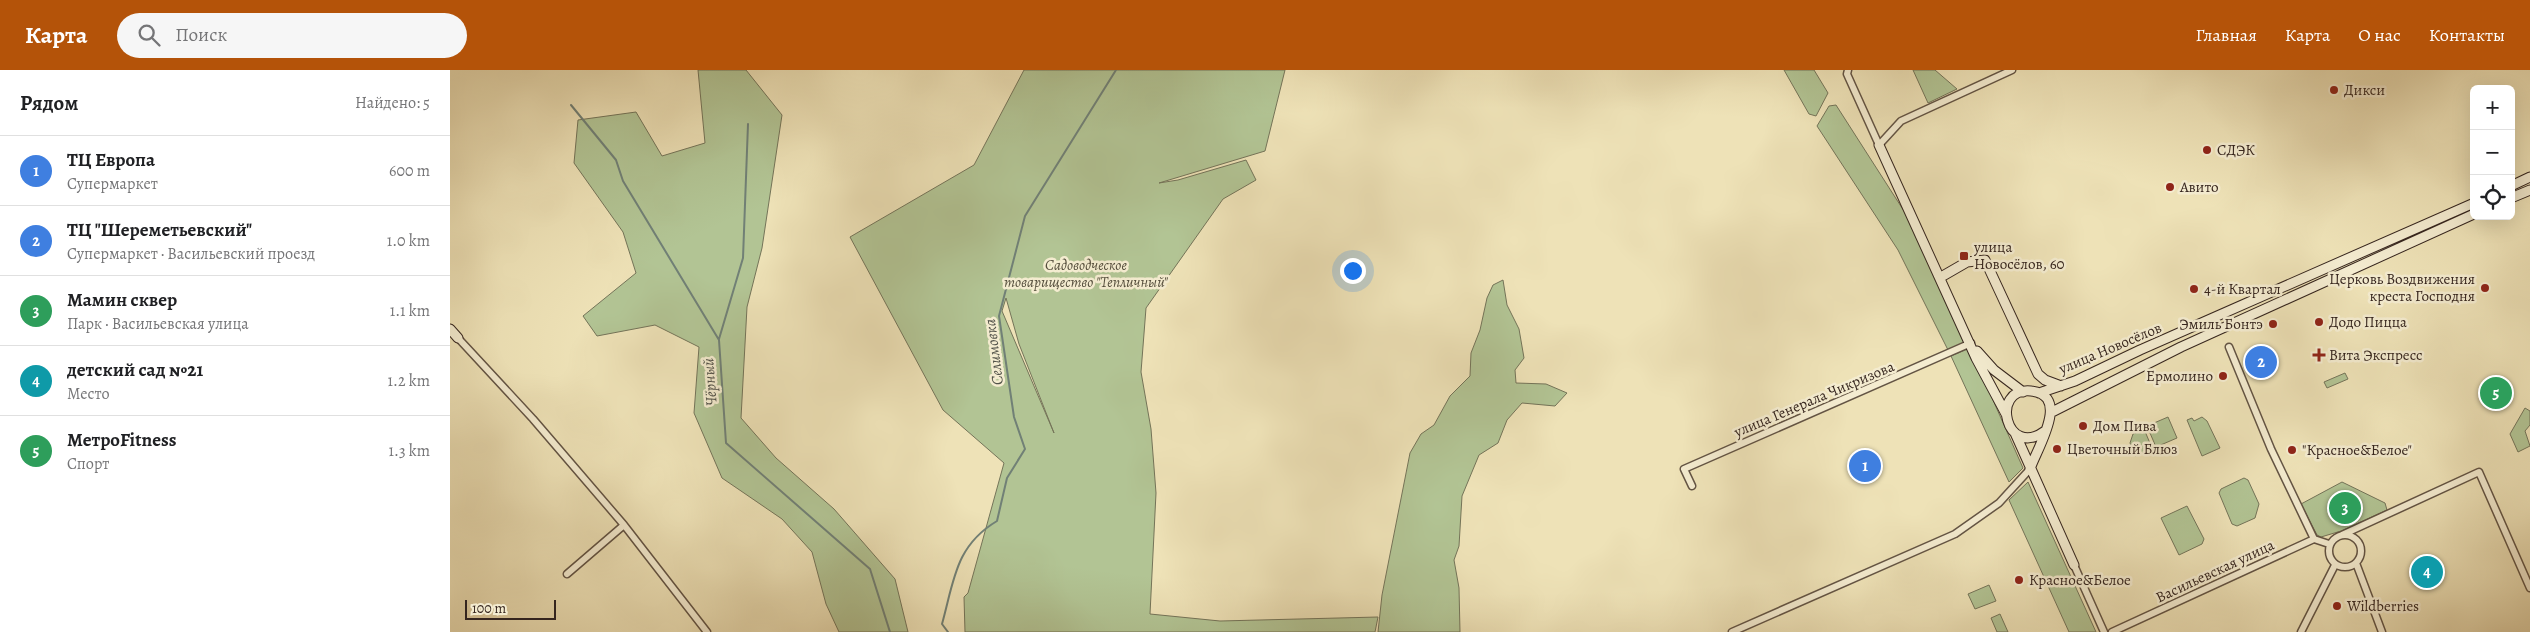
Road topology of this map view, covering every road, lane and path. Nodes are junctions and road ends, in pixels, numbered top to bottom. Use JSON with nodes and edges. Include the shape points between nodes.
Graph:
{"nodes":[{"id":1,"x":1848,"y":70,"type":"edge"},
{"id":2,"x":2012,"y":70,"type":"edge"},
{"id":3,"x":1880,"y":145,"type":"junction"},
{"id":4,"x":2530,"y":177,"type":"edge"},
{"id":5,"x":2515,"y":184,"type":"edge"},
{"id":6,"x":2530,"y":190,"type":"edge"},
{"id":7,"x":2515,"y":196,"type":"edge"},
{"id":8,"x":2470,"y":204,"type":"edge"},
{"id":9,"x":2470,"y":216,"type":"edge"},
{"id":10,"x":1941,"y":277,"type":"junction"},
{"id":11,"x":450,"y":329,"type":"edge"},
{"id":12,"x":458,"y":338,"type":"joint"},
{"id":13,"x":1971,"y":343,"type":"junction"},
{"id":14,"x":2229,"y":347,"type":"dead end"},
{"id":15,"x":2038,"y":374,"type":"junction"},
{"id":16,"x":2062,"y":386,"type":"junction"},
{"id":17,"x":2023,"y":392,"type":"junction"},
{"id":18,"x":2038,"y":393,"type":"junction"},
{"id":19,"x":2052,"y":412,"type":"junction"},
{"id":20,"x":2006,"y":414,"type":"junction"},
{"id":21,"x":2045,"y":431,"type":"junction"},
{"id":22,"x":2015,"y":433,"type":"junction"},
{"id":23,"x":2030,"y":469,"type":"junction"},
{"id":24,"x":1692,"y":486,"type":"dead end"},
{"id":25,"x":624,"y":525,"type":"junction"},
{"id":26,"x":2342,"y":534,"type":"junction"},
{"id":27,"x":2314,"y":539,"type":"junction"},
{"id":28,"x":2329,"y":544,"type":"junction"},
{"id":29,"x":2356,"y":563,"type":"junction"},
{"id":30,"x":2074,"y":565,"type":"joint"},
{"id":31,"x":2335,"y":565,"type":"junction"},
{"id":32,"x":568,"y":574,"type":"dead end"},
{"id":33,"x":2530,"y":588,"type":"edge"},
{"id":34,"x":707,"y":632,"type":"edge"},
{"id":35,"x":1732,"y":632,"type":"edge"},
{"id":36,"x":2104,"y":632,"type":"edge"},
{"id":37,"x":2112,"y":632,"type":"edge"},
{"id":38,"x":2301,"y":632,"type":"edge"},
{"id":39,"x":2382,"y":632,"type":"edge"}],
"edges":[{"from":1,"to":3,"type":"street"},
{"from":2,"to":3,"type":"street","via":[[1901,121]]},
{"from":3,"to":10,"type":"street"},
{"from":4,"to":5,"type":"street"},
{"from":6,"to":7,"type":"street"},
{"from":8,"to":16,"type":"street","name":"улица Новосёлов"},
{"from":9,"to":19,"type":"street","name":"улица Новосёлов","via":[[2181,347]]},
{"from":10,"to":13,"type":"street"},
{"from":10,"to":15,"type":"street","name":"улица Новосёлов","via":[[1967,262],[1985,260]]},
{"from":11,"to":12,"type":"street"},
{"from":12,"to":25,"type":"street"},
{"from":13,"to":17,"type":"street","via":[[1994,370]]},
{"from":13,"to":20,"type":"street"},
{"from":13,"to":24,"type":"street","name":"улица Генерала Чикризова","via":[[1684,469]]},
{"from":14,"to":27,"type":"street","via":[[2270,448]]},
{"from":15,"to":16,"type":"street","name":"улица Новосёлов"},
{"from":15,"to":18,"type":"street"},
{"from":16,"to":18,"type":"street"},
{"from":17,"to":18,"type":"street"},
{"from":17,"to":20,"type":"street","via":[[2010,400]]},
{"from":18,"to":19,"type":"street","via":[[2046,398]]},
{"from":19,"to":21,"type":"street","via":[[2051,422]]},
{"from":20,"to":22,"type":"street"},
{"from":21,"to":22,"type":"street","via":[[2034,437]]},
{"from":21,"to":23,"type":"street"},
{"from":22,"to":23,"type":"street"},
{"from":23,"to":30,"type":"street"},
{"from":23,"to":35,"type":"street","via":[[1999,503],[1956,534]]},
{"from":25,"to":32,"type":"street"},
{"from":25,"to":34,"type":"street"},
{"from":26,"to":28,"type":"street"},
{"from":26,"to":29,"type":"street","via":[[2352,536],[2359,543],[2361,553]]},
{"from":26,"to":33,"type":"street","via":[[2479,472]]},
{"from":27,"to":28,"type":"street"},
{"from":27,"to":37,"type":"street","name":"Васильевская улица"},
{"from":28,"to":31,"type":"street","via":[[2329,556]]},
{"from":29,"to":31,"type":"street","via":[[2346,568]]},
{"from":29,"to":39,"type":"street"},
{"from":30,"to":36,"type":"street"},
{"from":31,"to":38,"type":"street"}]}
